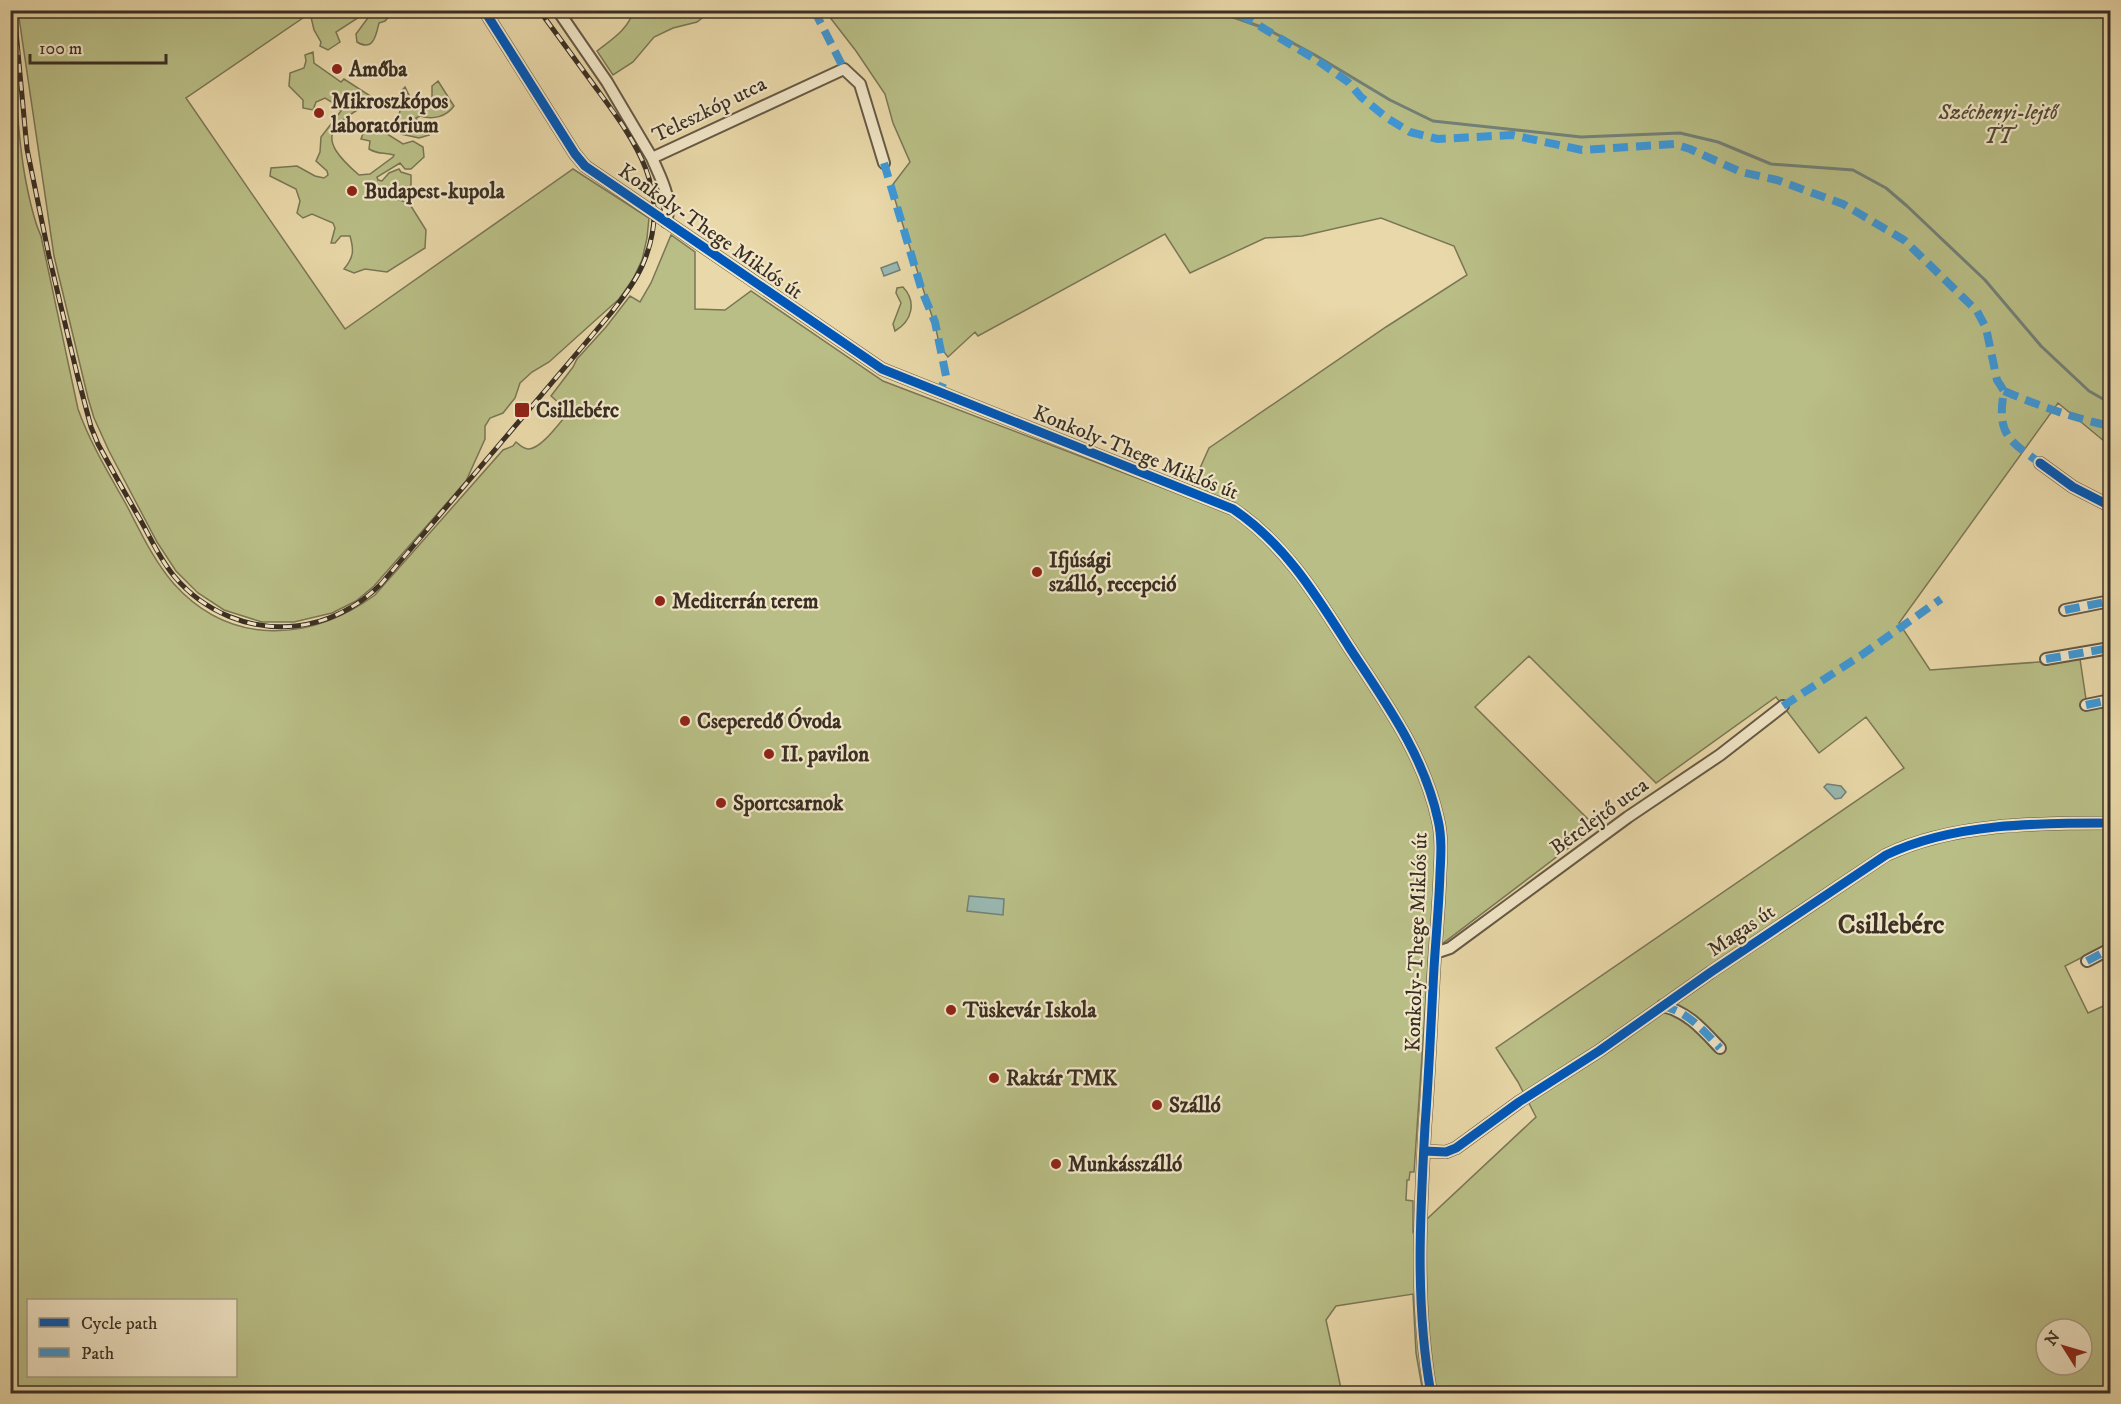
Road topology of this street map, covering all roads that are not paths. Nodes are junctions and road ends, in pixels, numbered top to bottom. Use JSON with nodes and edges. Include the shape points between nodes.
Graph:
{"nodes":[{"id":1,"x":484,"y":10,"type":"edge"},
{"id":2,"x":561,"y":15,"type":"dead end"},
{"id":3,"x":652,"y":158,"type":"junction"},
{"id":4,"x":884,"y":163,"type":"dead end"},
{"id":5,"x":666,"y":222,"type":"junction"},
{"id":6,"x":2040,"y":463,"type":"dead end"},
{"id":7,"x":2110,"y":506,"type":"edge"},
{"id":8,"x":2110,"y":602,"type":"edge"},
{"id":9,"x":2065,"y":610,"type":"dead end"},
{"id":10,"x":2110,"y":648,"type":"edge"},
{"id":11,"x":2046,"y":659,"type":"dead end"},
{"id":12,"x":2110,"y":700,"type":"edge"},
{"id":13,"x":2086,"y":705,"type":"dead end"},
{"id":14,"x":1783,"y":706,"type":"dead end"},
{"id":15,"x":2110,"y":823,"type":"edge"},
{"id":16,"x":2110,"y":949,"type":"edge"},
{"id":17,"x":1435,"y":953,"type":"junction"},
{"id":18,"x":2087,"y":961,"type":"dead end"},
{"id":19,"x":1680,"y":993,"type":"junction"},
{"id":20,"x":1662,"y":1006,"type":"junction"},
{"id":21,"x":1680,"y":1012,"type":"junction"},
{"id":22,"x":1720,"y":1048,"type":"dead end"},
{"id":23,"x":1424,"y":1151,"type":"junction"},
{"id":24,"x":1431,"y":1394,"type":"edge"}],
"edges":[{"from":1,"to":5,"type":"street","name":"Konkoly-Thege Miklós út","via":[[580,161]]},
{"from":2,"to":3,"type":"street"},
{"from":3,"to":4,"type":"street","name":"Teleszkóp utca","via":[[844,69],[860,84]]},
{"from":3,"to":5,"type":"street","name":"Teleszkóp utca","via":[[667,195]]},
{"from":5,"to":17,"type":"street","name":"Konkoly-Thege Miklós út","via":[[882,369],[1213,499],[1252,522],[1271,539],[1319,599],[1409,741],[1427,780],[1439,823],[1441,848]]},
{"from":6,"to":7,"type":"street","via":[[2073,487]]},
{"from":8,"to":9,"type":"street"},
{"from":10,"to":11,"type":"street"},
{"from":12,"to":13,"type":"street"},
{"from":14,"to":17,"type":"street","name":"Bérclejtő utca","via":[[1450,948]]},
{"from":15,"to":19,"type":"street","name":"Magas út","via":[[2057,823],[1960,832],[1907,845],[1886,855]]},
{"from":16,"to":18,"type":"street"},
{"from":17,"to":23,"type":"street","name":"Konkoly-Thege Miklós út"},
{"from":19,"to":20,"type":"street","name":"Magas út"},
{"from":19,"to":21,"type":"street"},
{"from":20,"to":21,"type":"street"},
{"from":20,"to":23,"type":"street","name":"Magas út","via":[[1456,1148],[1446,1152]]},
{"from":21,"to":22,"type":"street"},
{"from":23,"to":24,"type":"street","name":"Konkoly-Thege Miklós út","via":[[1419,1252],[1424,1352]]}]}
